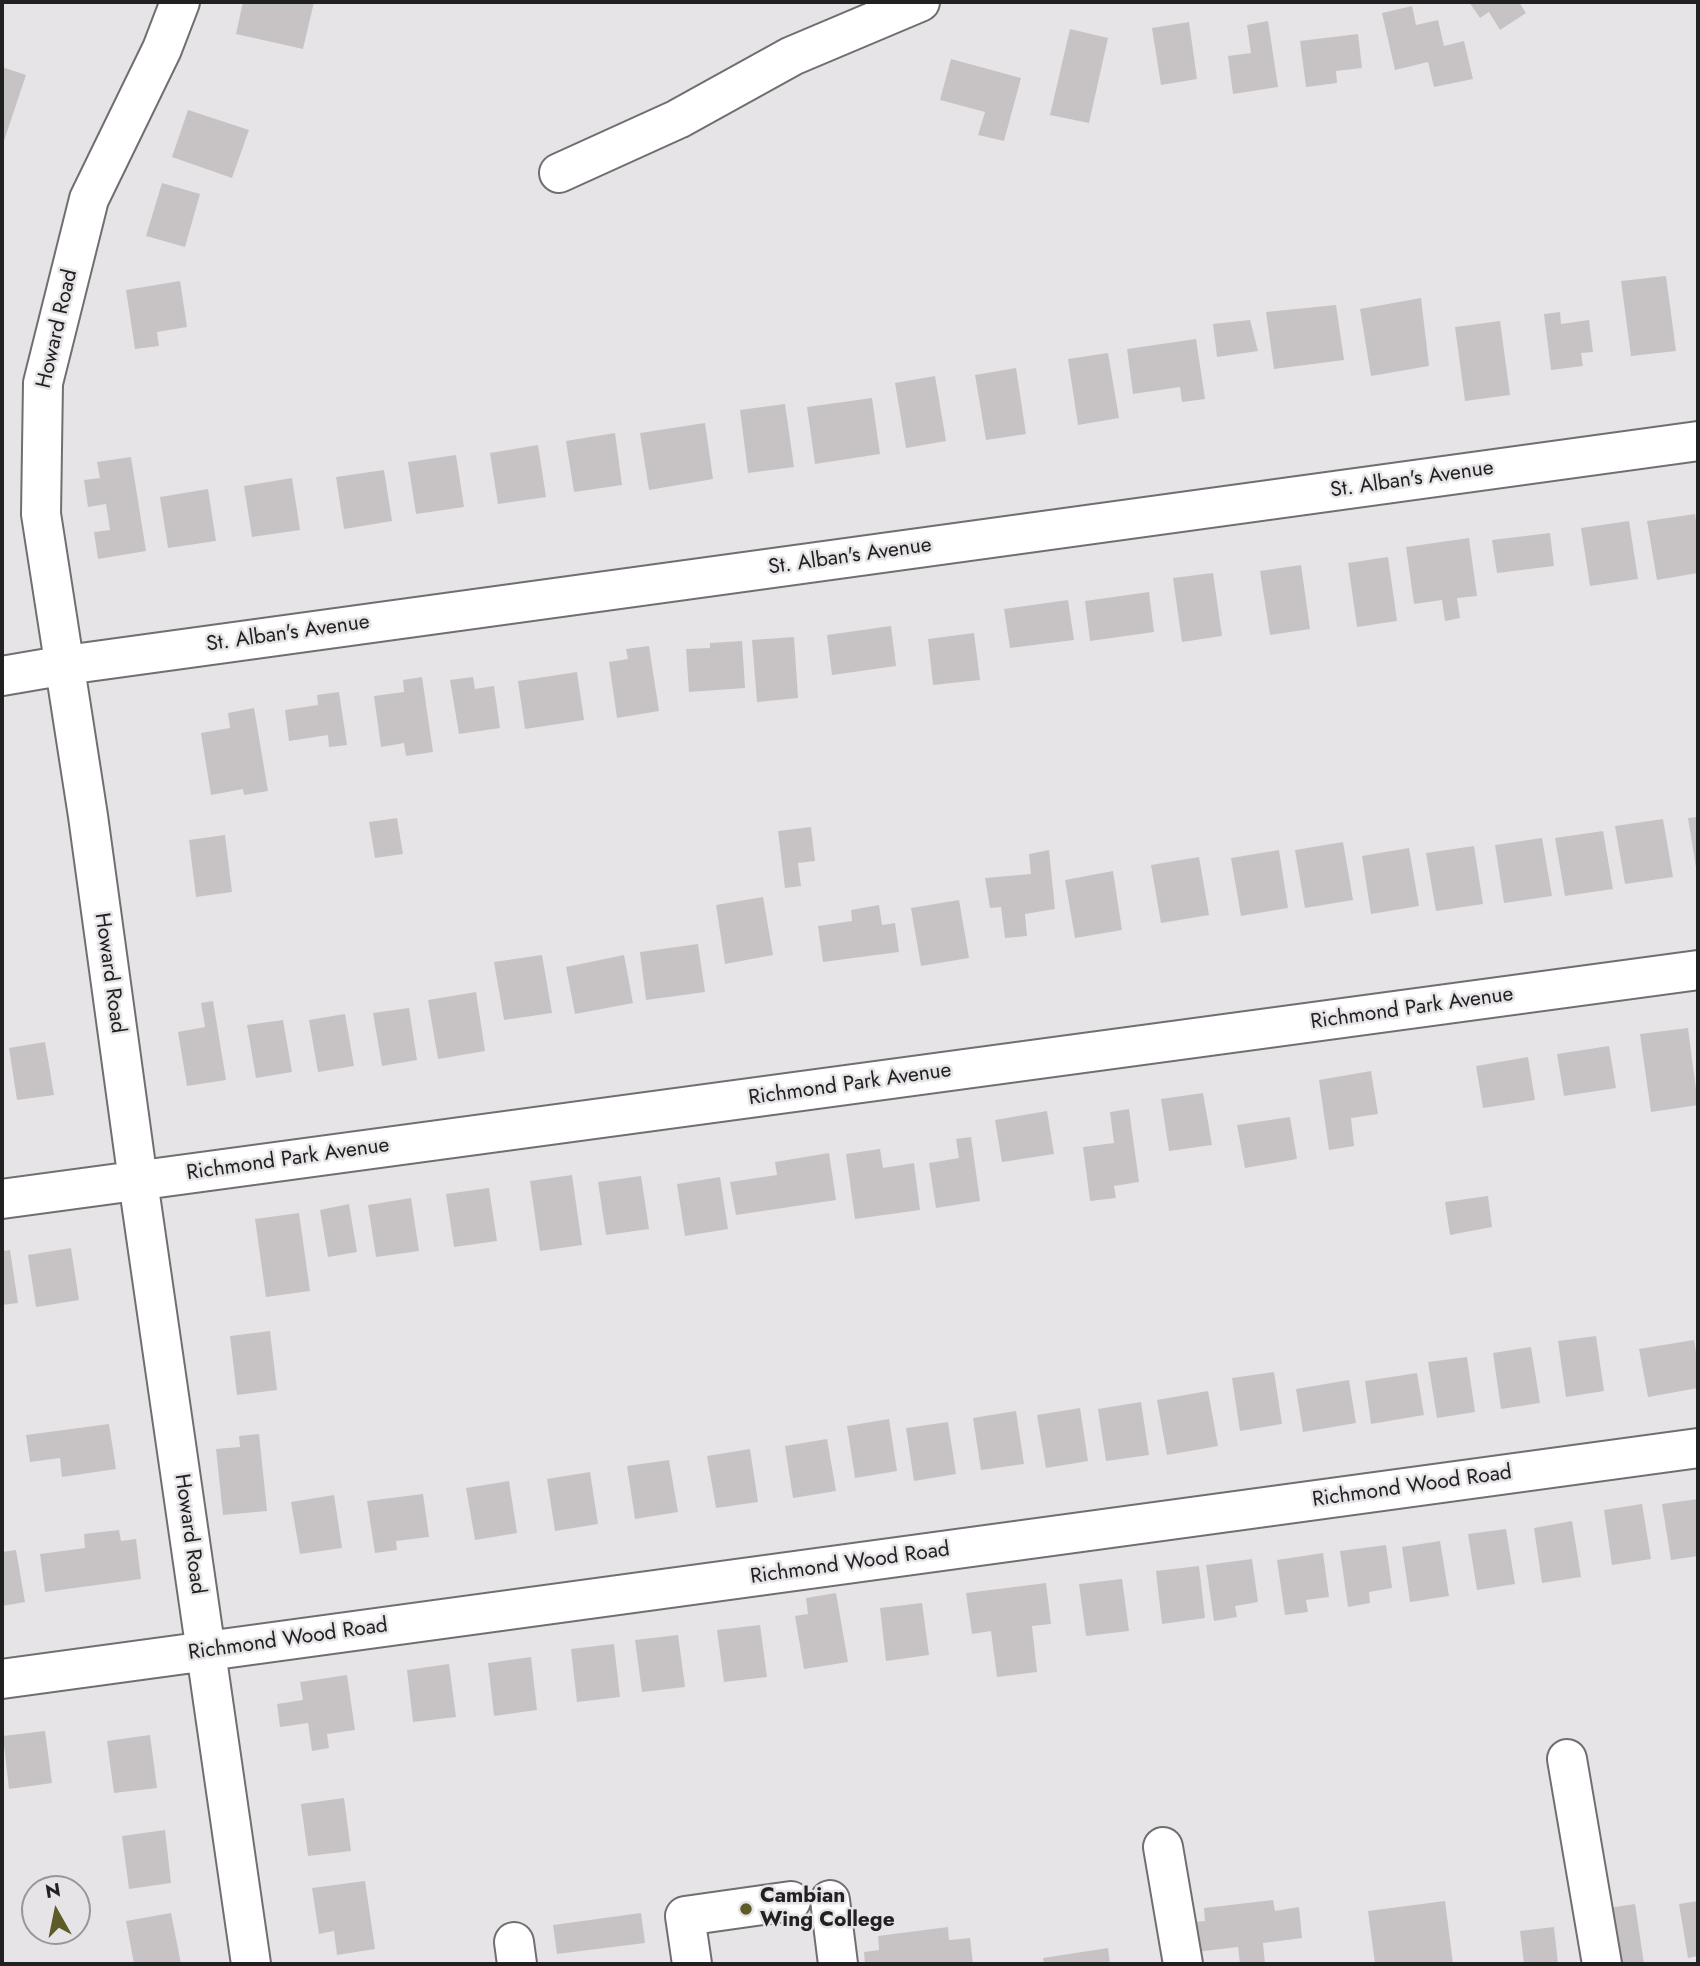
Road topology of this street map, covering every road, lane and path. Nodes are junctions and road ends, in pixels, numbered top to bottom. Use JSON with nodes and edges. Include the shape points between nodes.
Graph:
{"nodes":[{"id":1,"x":180,"y":2,"type":"edge"},
{"id":2,"x":920,"y":2,"type":"edge"},
{"id":3,"x":559,"y":173,"type":"dead end"},
{"id":4,"x":1698,"y":441,"type":"edge"},
{"id":5,"x":66,"y":664,"type":"junction"},
{"id":6,"x":2,"y":676,"type":"edge"},
{"id":7,"x":1698,"y":970,"type":"edge"},
{"id":8,"x":138,"y":1181,"type":"junction"},
{"id":9,"x":2,"y":1199,"type":"edge"},
{"id":10,"x":1698,"y":1448,"type":"edge"},
{"id":11,"x":206,"y":1652,"type":"junction"},
{"id":12,"x":2,"y":1679,"type":"edge"},
{"id":13,"x":1567,"y":1759,"type":"dead end"},
{"id":14,"x":1163,"y":1847,"type":"dead end"},
{"id":15,"x":830,"y":1900,"type":"dead end"},
{"id":16,"x":791,"y":1901,"type":"dead end"},
{"id":17,"x":251,"y":1964,"type":"edge"},
{"id":18,"x":692,"y":1964,"type":"edge"},
{"id":19,"x":838,"y":1964,"type":"edge"},
{"id":20,"x":1183,"y":1964,"type":"edge"},
{"id":21,"x":1602,"y":1964,"type":"edge"}],
"edges":[{"from":1,"to":5,"type":"street","name":"Howard Road","via":[[89,200],[43,383],[41,514]]},
{"from":2,"to":3,"type":"street","via":[[792,56],[678,119]]},
{"from":4,"to":5,"type":"street","name":"St. Alban's Avenue"},
{"from":5,"to":6,"type":"street","name":"St. Alban's Avenue"},
{"from":5,"to":8,"type":"street","name":"Howard Road"},
{"from":7,"to":8,"type":"street","name":"Richmond Park Avenue"},
{"from":8,"to":9,"type":"street","name":"Richmond Park Avenue"},
{"from":8,"to":11,"type":"street","name":"Howard Road"},
{"from":10,"to":11,"type":"street","name":"Richmond Wood Road"},
{"from":11,"to":12,"type":"street","name":"Richmond Wood Road"},
{"from":11,"to":17,"type":"street","name":"Howard Road"},
{"from":13,"to":21,"type":"street"},
{"from":14,"to":20,"type":"street"},
{"from":15,"to":19,"type":"street"},
{"from":16,"to":18,"type":"street","via":[[685,1916]]}]}
